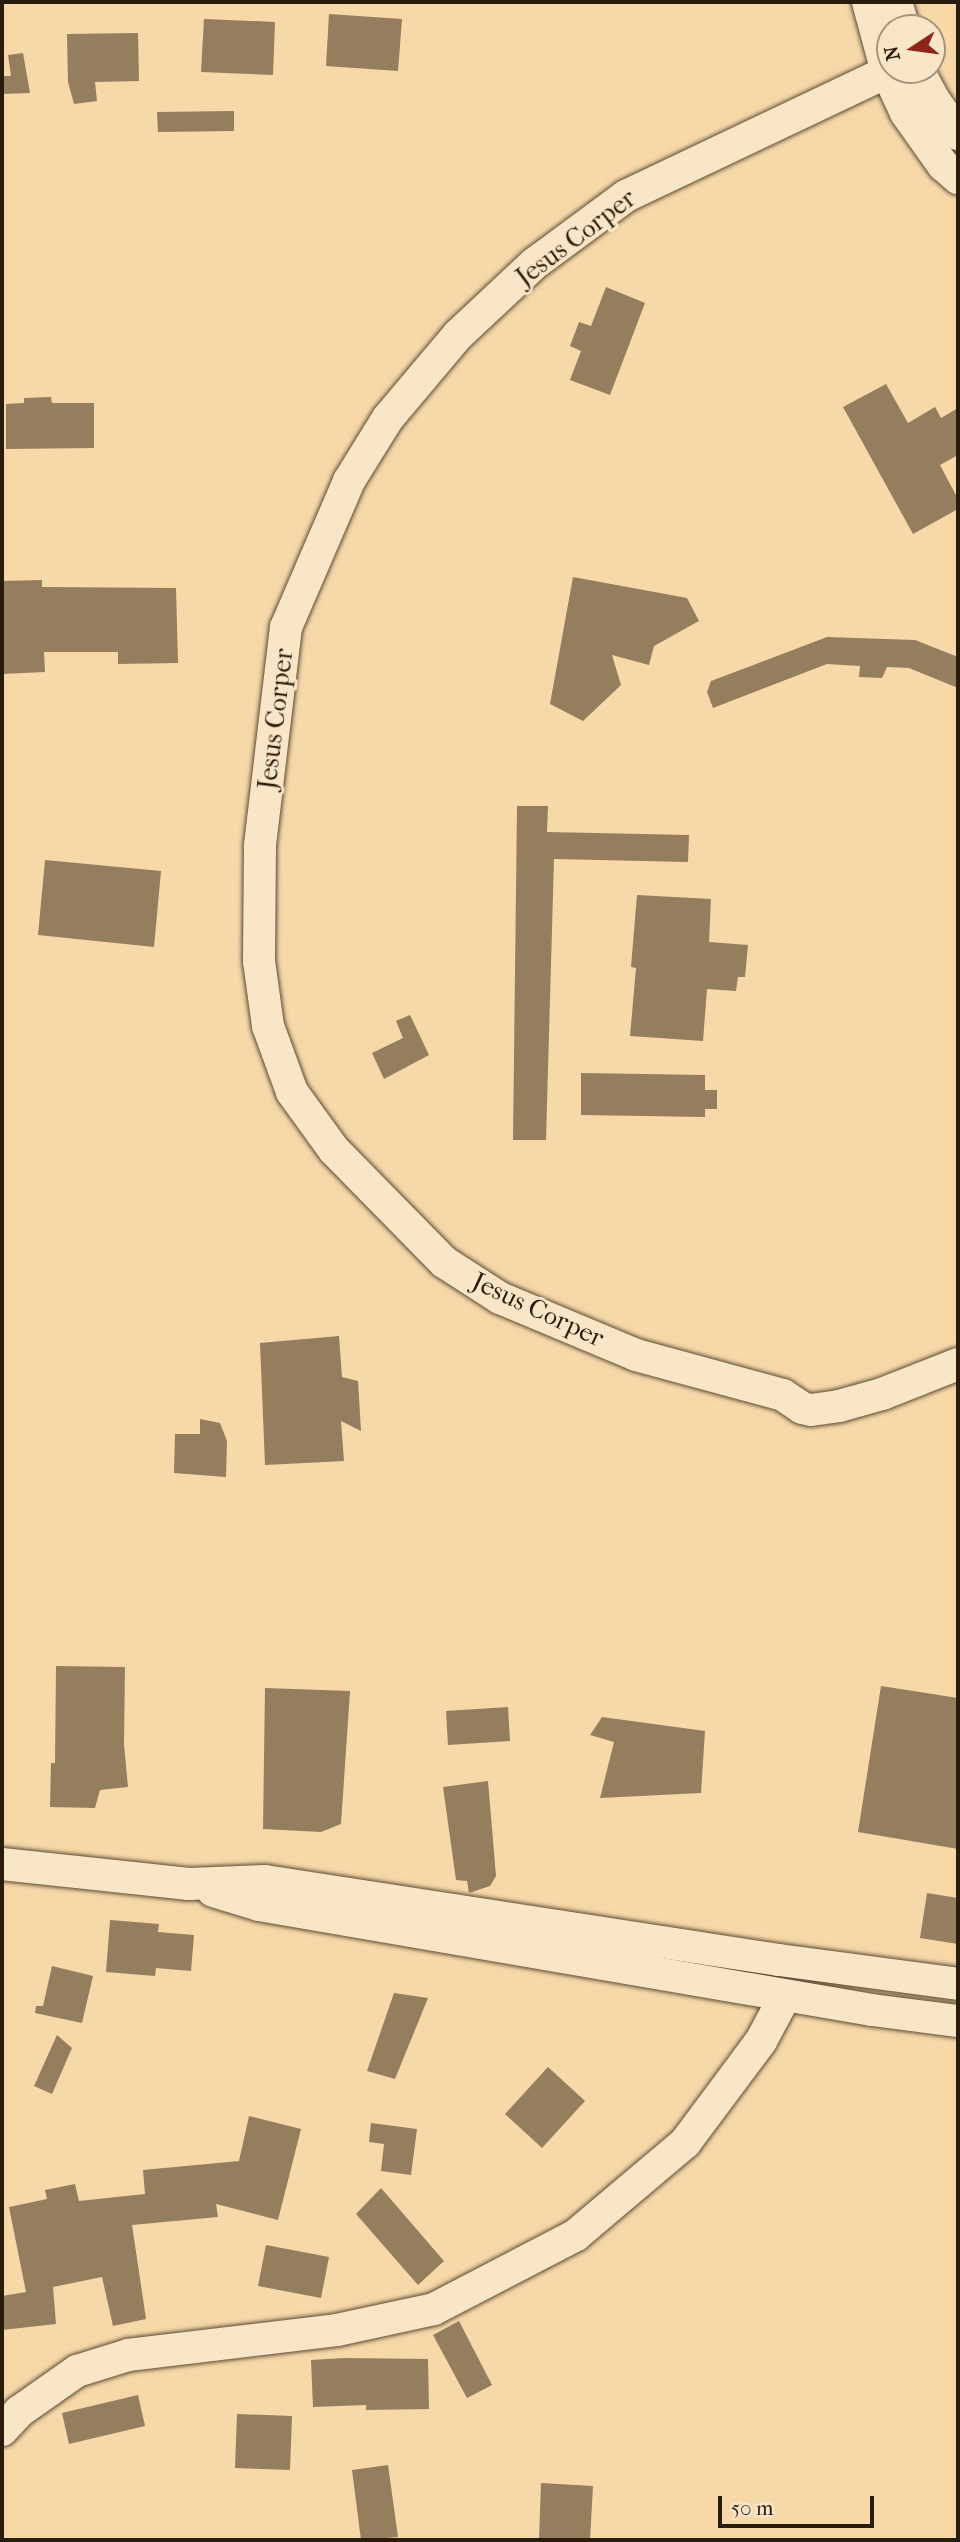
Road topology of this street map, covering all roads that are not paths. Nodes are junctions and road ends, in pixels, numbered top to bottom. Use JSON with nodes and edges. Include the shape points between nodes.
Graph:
{"nodes":[{"id":1,"x":868,"y":2,"type":"edge"},
{"id":2,"x":876,"y":31,"type":"edge"},
{"id":3,"x":876,"y":77,"type":"edge"},
{"id":4,"x":893,"y":84,"type":"edge"},
{"id":5,"x":925,"y":84,"type":"edge"},
{"id":6,"x":958,"y":134,"type":"edge"},
{"id":7,"x":958,"y":178,"type":"edge"},
{"id":8,"x":958,"y":1364,"type":"edge"},
{"id":9,"x":2,"y":1864,"type":"edge"},
{"id":10,"x":189,"y":1884,"type":"junction"},
{"id":11,"x":958,"y":1984,"type":"edge"},
{"id":12,"x":785,"y":1996,"type":"junction"},
{"id":13,"x":958,"y":2021,"type":"edge"},
{"id":14,"x":2,"y":2430,"type":"edge"}],
"edges":[{"from":1,"to":2,"type":"street"},
{"from":3,"to":8,"type":"street","name":"Jesus Corper","via":[[625,196],[525,272],[458,335],[388,418],[349,481],[286,627],[260,846],[259,961],[268,1026],[292,1092],[334,1150],[444,1262],[500,1298],[636,1355],[783,1395],[802,1408],[838,1406],[882,1394]]},
{"from":4,"to":7,"type":"street","via":[[906,113],[943,165]]},
{"from":5,"to":6,"type":"street"},
{"from":9,"to":10,"type":"street"},
{"from":10,"to":11,"type":"street","via":[[265,1881]]},
{"from":10,"to":12,"type":"street","via":[[259,1905]]},
{"from":12,"to":13,"type":"street"},
{"from":12,"to":14,"type":"street","via":[[761,2042],[685,2143],[576,2235],[434,2309],[337,2330],[128,2355],[77,2371]]}]}
